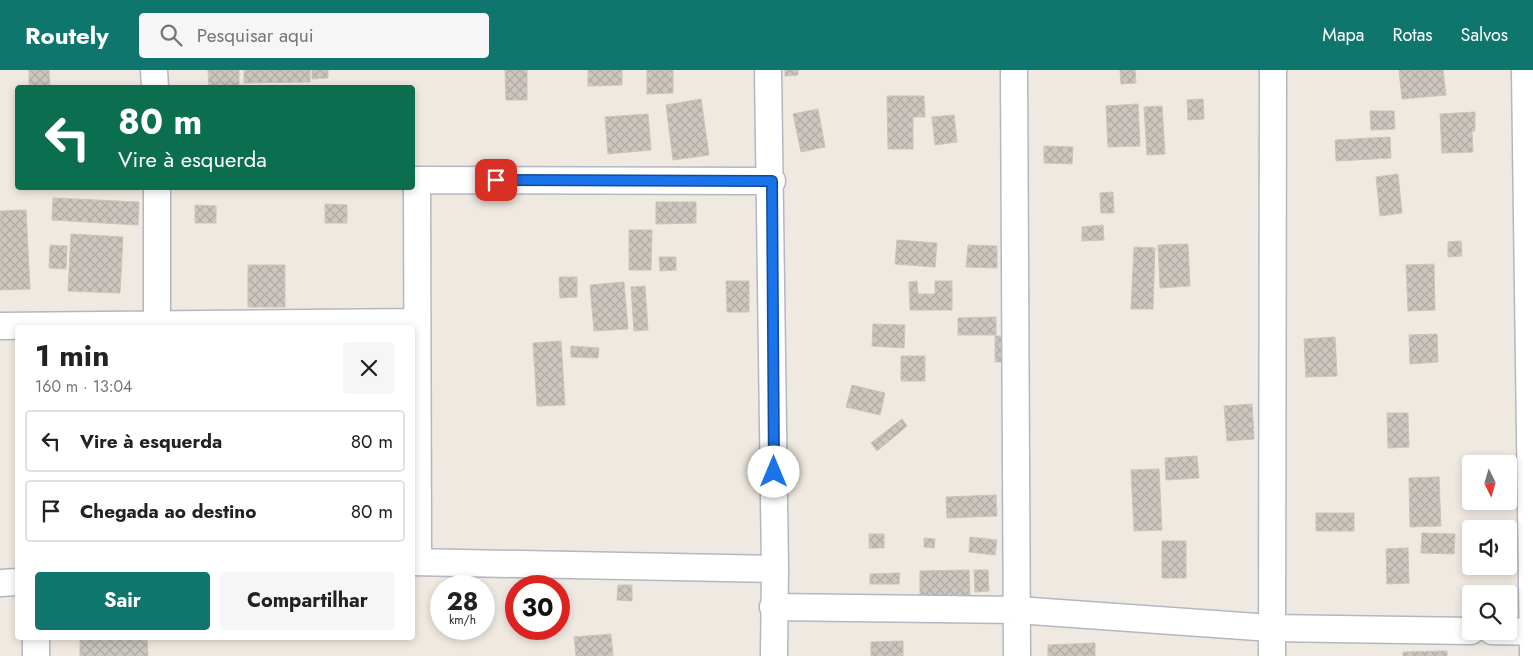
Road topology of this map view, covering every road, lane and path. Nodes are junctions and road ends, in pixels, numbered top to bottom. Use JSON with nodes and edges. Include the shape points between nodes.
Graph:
{"nodes":[{"id":1,"x":154,"y":70,"type":"edge"},
{"id":2,"x":768,"y":70,"type":"edge"},
{"id":3,"x":1014,"y":70,"type":"edge"},
{"id":4,"x":1273,"y":70,"type":"edge"},
{"id":5,"x":1525,"y":70,"type":"edge"},
{"id":6,"x":154,"y":85,"type":"edge"},
{"id":7,"x":415,"y":180,"type":"edge"},
{"id":8,"x":772,"y":181,"type":"junction"},
{"id":9,"x":157,"y":190,"type":"edge"},
{"id":10,"x":417,"y":322,"type":"junction"},
{"id":11,"x":157,"y":323,"type":"junction"},
{"id":12,"x":92,"y":325,"type":"edge"},
{"id":13,"x":0,"y":326,"type":"edge"},
{"id":14,"x":15,"y":327,"type":"edge"},
{"id":15,"x":415,"y":562,"type":"edge"},
{"id":16,"x":775,"y":569,"type":"junction"},
{"id":17,"x":15,"y":582,"type":"edge"},
{"id":18,"x":0,"y":583,"type":"edge"},
{"id":19,"x":773,"y":607,"type":"junction"},
{"id":20,"x":1017,"y":610,"type":"junction"},
{"id":21,"x":1271,"y":628,"type":"junction"},
{"id":22,"x":1462,"y":631,"type":"edge"},
{"id":23,"x":1517,"y":632,"type":"edge"},
{"id":24,"x":1533,"y":632,"type":"edge"},
{"id":25,"x":36,"y":640,"type":"edge"},
{"id":26,"x":1533,"y":654,"type":"edge"},
{"id":27,"x":36,"y":656,"type":"edge"},
{"id":28,"x":774,"y":656,"type":"edge"},
{"id":29,"x":1017,"y":656,"type":"edge"},
{"id":30,"x":1272,"y":656,"type":"edge"}],
"edges":[{"from":1,"to":6,"type":"street"},
{"from":2,"to":8,"type":"street"},
{"from":3,"to":20,"type":"street"},
{"from":4,"to":21,"type":"street"},
{"from":5,"to":24,"type":"street"},
{"from":7,"to":8,"type":"street"},
{"from":7,"to":10,"type":"street"},
{"from":8,"to":16,"type":"street"},
{"from":9,"to":11,"type":"street"},
{"from":10,"to":11,"type":"street"},
{"from":10,"to":15,"type":"street"},
{"from":11,"to":12,"type":"street"},
{"from":13,"to":14,"type":"street"},
{"from":15,"to":16,"type":"street"},
{"from":16,"to":19,"type":"street"},
{"from":17,"to":18,"type":"street"},
{"from":19,"to":20,"type":"street"},
{"from":19,"to":28,"type":"street"},
{"from":20,"to":21,"type":"street"},
{"from":20,"to":29,"type":"street"},
{"from":21,"to":22,"type":"street"},
{"from":21,"to":30,"type":"street"},
{"from":23,"to":24,"type":"street"},
{"from":24,"to":26,"type":"street"},
{"from":25,"to":27,"type":"street"}]}
